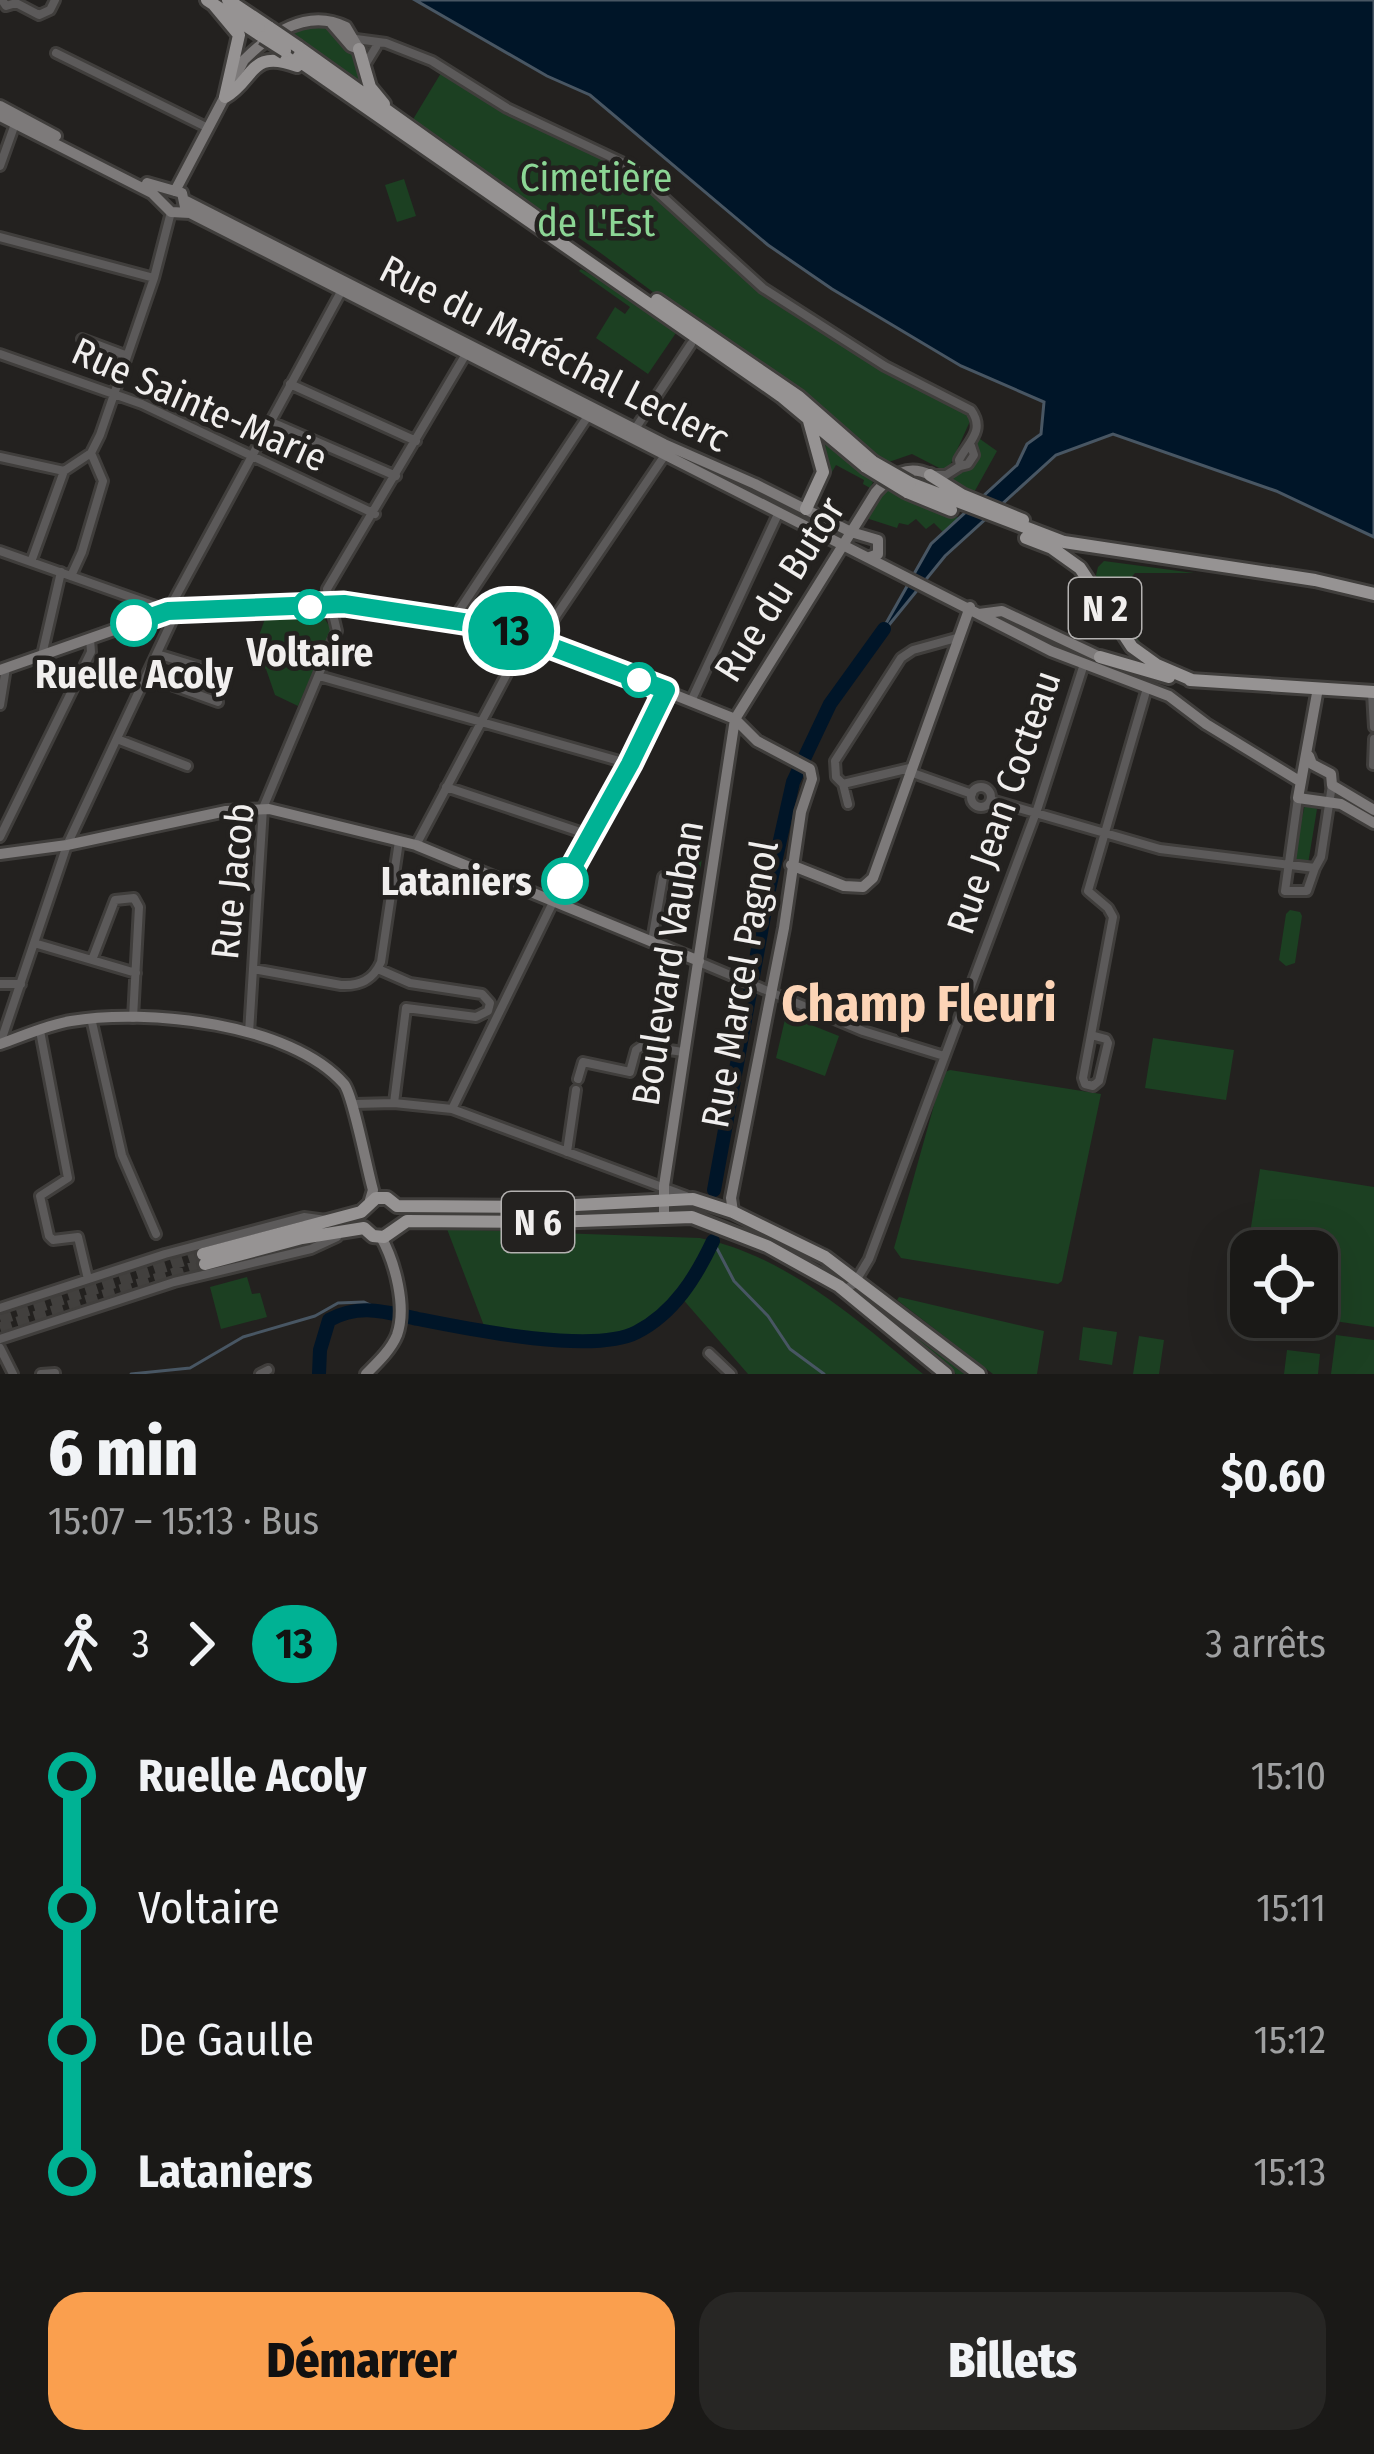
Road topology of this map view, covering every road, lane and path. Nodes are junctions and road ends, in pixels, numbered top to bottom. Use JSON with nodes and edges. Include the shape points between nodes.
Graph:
{"nodes":[{"id":1,"x":2,"y":0,"type":"edge"},
{"id":2,"x":55,"y":0,"type":"edge"},
{"id":3,"x":17,"y":2,"type":"edge"},
{"id":4,"x":216,"y":2,"type":"edge"},
{"id":5,"x":358,"y":44,"type":"junction"},
{"id":6,"x":393,"y":46,"type":"junction"},
{"id":7,"x":376,"y":47,"type":"junction"},
{"id":8,"x":56,"y":53,"type":"dead end"},
{"id":9,"x":364,"y":66,"type":"junction"},
{"id":10,"x":225,"y":97,"type":"junction"},
{"id":11,"x":0,"y":106,"type":"edge"},
{"id":12,"x":0,"y":116,"type":"edge"},
{"id":13,"x":390,"y":119,"type":"junction"},
{"id":14,"x":15,"y":123,"type":"junction"},
{"id":15,"x":208,"y":128,"type":"junction"},
{"id":16,"x":0,"y":166,"type":"edge"},
{"id":17,"x":176,"y":200,"type":"junction"},
{"id":18,"x":0,"y":236,"type":"edge"},
{"id":19,"x":154,"y":278,"type":"junction"},
{"id":20,"x":342,"y":290,"type":"junction"},
{"id":21,"x":82,"y":339,"type":"dead end"},
{"id":22,"x":691,"y":344,"type":"dead end"},
{"id":23,"x":469,"y":350,"type":"junction"},
{"id":24,"x":0,"y":353,"type":"edge"},
{"id":25,"x":125,"y":355,"type":"junction"},
{"id":26,"x":290,"y":384,"type":"junction"},
{"id":27,"x":113,"y":392,"type":"junction"},
{"id":28,"x":589,"y":415,"type":"junction"},
{"id":29,"x":809,"y":419,"type":"junction"},
{"id":30,"x":271,"y":422,"type":"junction"},
{"id":31,"x":635,"y":429,"type":"junction"},
{"id":32,"x":416,"y":441,"type":"junction"},
{"id":33,"x":91,"y":453,"type":"junction"},
{"id":34,"x":665,"y":454,"type":"junction"},
{"id":35,"x":0,"y":457,"type":"edge"},
{"id":36,"x":252,"y":459,"type":"junction"},
{"id":37,"x":869,"y":464,"type":"junction"},
{"id":38,"x":62,"y":471,"type":"junction"},
{"id":39,"x":930,"y":475,"type":"junction"},
{"id":40,"x":396,"y":476,"type":"junction"},
{"id":41,"x":958,"y":503,"type":"junction"},
{"id":42,"x":779,"y":512,"type":"junction"},
{"id":43,"x":375,"y":514,"type":"junction"},
{"id":44,"x":805,"y":516,"type":"junction"},
{"id":45,"x":1024,"y":529,"type":"junction"},
{"id":46,"x":848,"y":538,"type":"junction"},
{"id":47,"x":0,"y":550,"type":"edge"},
{"id":48,"x":870,"y":557,"type":"junction"},
{"id":49,"x":32,"y":562,"type":"junction"},
{"id":50,"x":66,"y":574,"type":"junction"},
{"id":51,"x":1374,"y":594,"type":"edge"},
{"id":52,"x":329,"y":604,"type":"junction"},
{"id":53,"x":975,"y":610,"type":"junction"},
{"id":54,"x":168,"y":611,"type":"junction"},
{"id":55,"x":453,"y":620,"type":"junction"},
{"id":56,"x":962,"y":636,"type":"junction"},
{"id":57,"x":90,"y":639,"type":"junction"},
{"id":58,"x":533,"y":639,"type":"junction"},
{"id":59,"x":157,"y":654,"type":"junction"},
{"id":60,"x":42,"y":655,"type":"junction"},
{"id":61,"x":1100,"y":656,"type":"joint"},
{"id":62,"x":1084,"y":664,"type":"junction"},
{"id":63,"x":3,"y":669,"type":"edge"},
{"id":64,"x":219,"y":673,"type":"dead end"},
{"id":65,"x":146,"y":676,"type":"junction"},
{"id":66,"x":319,"y":676,"type":"junction"},
{"id":67,"x":1192,"y":680,"type":"junction"},
{"id":68,"x":1147,"y":688,"type":"junction"},
{"id":69,"x":1318,"y":688,"type":"junction"},
{"id":70,"x":666,"y":690,"type":"junction"},
{"id":71,"x":1373,"y":692,"type":"edge"},
{"id":72,"x":692,"y":699,"type":"junction"},
{"id":73,"x":218,"y":702,"type":"dead end"},
{"id":74,"x":0,"y":705,"type":"edge"},
{"id":75,"x":735,"y":719,"type":"junction"},
{"id":76,"x":480,"y":722,"type":"junction"},
{"id":77,"x":1374,"y":727,"type":"edge"},
{"id":78,"x":117,"y":739,"type":"junction"},
{"id":79,"x":1374,"y":739,"type":"edge"},
{"id":80,"x":758,"y":741,"type":"junction"},
{"id":81,"x":730,"y":747,"type":"junction"},
{"id":82,"x":1308,"y":753,"type":"junction"},
{"id":83,"x":630,"y":764,"type":"junction"},
{"id":84,"x":1373,"y":765,"type":"edge"},
{"id":85,"x":187,"y":766,"type":"dead end"},
{"id":86,"x":1318,"y":769,"type":"junction"},
{"id":87,"x":909,"y":770,"type":"junction"},
{"id":88,"x":1302,"y":775,"type":"junction"},
{"id":89,"x":843,"y":784,"type":"junction"},
{"id":90,"x":1332,"y":785,"type":"junction"},
{"id":91,"x":446,"y":787,"type":"junction"},
{"id":92,"x":1298,"y":798,"type":"junction"},
{"id":93,"x":1330,"y":802,"type":"junction"},
{"id":94,"x":848,"y":804,"type":"dead end"},
{"id":95,"x":263,"y":808,"type":"junction"},
{"id":96,"x":1374,"y":810,"type":"edge"},
{"id":97,"x":1033,"y":813,"type":"junction"},
{"id":98,"x":1374,"y":823,"type":"edge"},
{"id":99,"x":1104,"y":834,"type":"junction"},
{"id":100,"x":592,"y":836,"type":"junction"},
{"id":101,"x":0,"y":837,"type":"edge"},
{"id":102,"x":399,"y":841,"type":"junction"},
{"id":103,"x":416,"y":844,"type":"junction"},
{"id":104,"x":67,"y":845,"type":"junction"},
{"id":105,"x":0,"y":854,"type":"edge"},
{"id":106,"x":1288,"y":863,"type":"junction"},
{"id":107,"x":1316,"y":868,"type":"junction"},
{"id":108,"x":790,"y":870,"type":"junction"},
{"id":109,"x":663,"y":878,"type":"dead end"},
{"id":110,"x":554,"y":902,"type":"junction"},
{"id":111,"x":34,"y":943,"type":"junction"},
{"id":112,"x":652,"y":943,"type":"junction"},
{"id":113,"x":92,"y":959,"type":"junction"},
{"id":114,"x":699,"y":961,"type":"junction"},
{"id":115,"x":253,"y":969,"type":"junction"},
{"id":116,"x":378,"y":969,"type":"junction"},
{"id":117,"x":136,"y":973,"type":"junction"},
{"id":118,"x":0,"y":984,"type":"edge"},
{"id":119,"x":21,"y":984,"type":"junction"},
{"id":120,"x":768,"y":993,"type":"junction"},
{"id":121,"x":91,"y":1018,"type":"junction"},
{"id":122,"x":134,"y":1018,"type":"junction"},
{"id":123,"x":8,"y":1024,"type":"junction"},
{"id":124,"x":40,"y":1030,"type":"junction"},
{"id":125,"x":249,"y":1034,"type":"junction"},
{"id":126,"x":1091,"y":1036,"type":"junction"},
{"id":127,"x":17,"y":1038,"type":"junction"},
{"id":128,"x":0,"y":1044,"type":"edge"},
{"id":129,"x":683,"y":1052,"type":"junction"},
{"id":130,"x":944,"y":1055,"type":"junction"},
{"id":131,"x":394,"y":1103,"type":"junction"},
{"id":132,"x":355,"y":1104,"type":"junction"},
{"id":133,"x":452,"y":1109,"type":"junction"},
{"id":134,"x":567,"y":1152,"type":"junction"},
{"id":135,"x":368,"y":1201,"type":"junction"},
{"id":136,"x":664,"y":1201,"type":"junction"},
{"id":137,"x":392,"y":1202,"type":"junction"},
{"id":138,"x":734,"y":1213,"type":"junction"},
{"id":139,"x":692,"y":1217,"type":"junction"},
{"id":140,"x":327,"y":1220,"type":"junction"},
{"id":141,"x":364,"y":1228,"type":"junction"},
{"id":142,"x":156,"y":1234,"type":"dead end"},
{"id":143,"x":389,"y":1235,"type":"junction"},
{"id":144,"x":88,"y":1279,"type":"junction"},
{"id":145,"x":858,"y":1280,"type":"junction"},
{"id":146,"x":844,"y":1290,"type":"junction"},
{"id":147,"x":0,"y":1308,"type":"edge"},
{"id":148,"x":0,"y":1339,"type":"edge"},
{"id":149,"x":0,"y":1348,"type":"edge"},
{"id":150,"x":709,"y":1353,"type":"dead end"},
{"id":151,"x":56,"y":1372,"type":"edge"},
{"id":152,"x":13,"y":1374,"type":"edge"},
{"id":153,"x":40,"y":1374,"type":"edge"},
{"id":154,"x":366,"y":1374,"type":"edge"},
{"id":155,"x":731,"y":1374,"type":"edge"},
{"id":156,"x":946,"y":1374,"type":"edge"},
{"id":157,"x":979,"y":1374,"type":"edge"}],
"edges":[{"from":1,"to":3,"type":"street"},
{"from":2,"to":3,"type":"street","via":[[38,15]]},
{"from":4,"to":10,"type":"main road","via":[[239,35]]},
{"from":4,"to":13,"type":"main road","number":"N 2","bridge":true},
{"from":5,"to":6,"type":"street"},
{"from":5,"to":7,"type":"street"},
{"from":5,"to":9,"type":"main road"},
{"from":5,"to":10,"type":"street","via":[[328,20],[302,21],[253,51]]},
{"from":6,"to":7,"type":"street"},
{"from":6,"to":39,"type":"street","via":[[628,165],[763,288],[971,410],[974,455],[946,476]]},
{"from":7,"to":9,"type":"street"},
{"from":8,"to":15,"type":"street"},
{"from":9,"to":13,"type":"main road"},
{"from":10,"to":13,"type":"main road","via":[[254,66],[283,61]]},
{"from":10,"to":15,"type":"street"},
{"from":11,"to":17,"type":"street","name":"Rue du Maréchal Leclerc"},
{"from":12,"to":14,"type":"street","name":"Rue du Maréchal Leclerc"},
{"from":13,"to":29,"type":"main road","number":"N 2"},
{"from":13,"to":37,"type":"main road","number":"N 2","via":[[799,397]]},
{"from":14,"to":16,"type":"street"},
{"from":14,"to":17,"type":"street","name":"Rue du Maréchal Leclerc"},
{"from":15,"to":17,"type":"street"},
{"from":17,"to":19,"type":"street"},
{"from":17,"to":20,"type":"street","name":"Rue du Maréchal Leclerc"},
{"from":17,"to":23,"type":"street","name":"Rue du Maréchal Leclerc"},
{"from":18,"to":19,"type":"street"},
{"from":19,"to":25,"type":"street"},
{"from":20,"to":23,"type":"street","name":"Rue du Maréchal Leclerc"},
{"from":20,"to":26,"type":"street"},
{"from":21,"to":25,"type":"street"},
{"from":22,"to":31,"type":"street"},
{"from":23,"to":28,"type":"street","name":"Rue du Maréchal Leclerc"},
{"from":23,"to":31,"type":"street","name":"Rue du Maréchal Leclerc"},
{"from":23,"to":32,"type":"street","name":"Rue Jacob"},
{"from":24,"to":27,"type":"street","name":"Rue Sainte-Marie"},
{"from":25,"to":27,"type":"street"},
{"from":26,"to":30,"type":"street"},
{"from":26,"to":32,"type":"street"},
{"from":27,"to":33,"type":"street"},
{"from":27,"to":36,"type":"street","name":"Rue Sainte-Marie"},
{"from":28,"to":34,"type":"street","name":"Rue du Maréchal Leclerc"},
{"from":28,"to":55,"type":"street"},
{"from":29,"to":37,"type":"main road","number":"N 2"},
{"from":29,"to":44,"type":"main road","via":[[824,472]]},
{"from":30,"to":36,"type":"street"},
{"from":30,"to":40,"type":"street"},
{"from":31,"to":44,"type":"street","name":"Rue du Maréchal Leclerc"},
{"from":32,"to":40,"type":"street","name":"Rue Jacob"},
{"from":33,"to":38,"type":"street"},
{"from":33,"to":50,"type":"street","via":[[103,482],[82,553]]},
{"from":34,"to":42,"type":"street","name":"Rue du Maréchal Leclerc"},
{"from":34,"to":58,"type":"street"},
{"from":35,"to":38,"type":"street"},
{"from":36,"to":43,"type":"street","name":"Rue Sainte-Marie"},
{"from":36,"to":54,"type":"street"},
{"from":37,"to":41,"type":"main road","number":"N 2","bridge":true,"via":[[908,488]]},
{"from":38,"to":49,"type":"street"},
{"from":39,"to":41,"type":"main road"},
{"from":39,"to":46,"type":"street","name":"Rue du Butor","via":[[899,472]]},
{"from":40,"to":43,"type":"street","name":"Rue Jacob"},
{"from":41,"to":45,"type":"main road","number":"N 2"},
{"from":42,"to":44,"type":"street","name":"Rue du Maréchal Leclerc"},
{"from":42,"to":72,"type":"street"},
{"from":43,"to":52,"type":"street","name":"Rue Jacob","via":[[328,585]]},
{"from":44,"to":46,"type":"street","name":"Rue du Maréchal Leclerc"},
{"from":45,"to":51,"type":"main road","number":"N 2"},
{"from":45,"to":67,"type":"main road","number":"N 2","via":[[1090,581],[1132,647]]},
{"from":46,"to":48,"type":"street","name":"Rue du Maréchal Leclerc"},
{"from":46,"to":48,"type":"street","name":"Rue du Maréchal Leclerc","via":[[878,540]]},
{"from":46,"to":75,"type":"street","name":"Rue du Butor"},
{"from":47,"to":49,"type":"street"},
{"from":48,"to":53,"type":"street","name":"Rue du Maréchal Leclerc"},
{"from":49,"to":50,"type":"street"},
{"from":50,"to":54,"type":"street"},
{"from":50,"to":60,"type":"street"},
{"from":52,"to":54,"type":"street"},
{"from":52,"to":55,"type":"street"},
{"from":52,"to":66,"type":"street","name":"Rue Jacob","via":[[338,632]]},
{"from":53,"to":56,"type":"street"},
{"from":53,"to":61,"type":"street","via":[[1002,611]]},
{"from":53,"to":62,"type":"street"},
{"from":54,"to":57,"type":"street"},
{"from":54,"to":59,"type":"street"},
{"from":55,"to":58,"type":"street"},
{"from":56,"to":87,"type":"street"},
{"from":56,"to":89,"type":"street","via":[[901,658],[835,761]]},
{"from":57,"to":60,"type":"street"},
{"from":57,"to":101,"type":"street","via":[[92,652]]},
{"from":58,"to":70,"type":"street"},
{"from":58,"to":76,"type":"street"},
{"from":59,"to":64,"type":"street"},
{"from":59,"to":65,"type":"street"},
{"from":60,"to":63,"type":"street"},
{"from":61,"to":67,"type":"main road"},
{"from":62,"to":68,"type":"street"},
{"from":62,"to":97,"type":"street","name":"Rue Jean Cocteau"},
{"from":63,"to":74,"type":"street"},
{"from":65,"to":73,"type":"street"},
{"from":65,"to":78,"type":"street"},
{"from":66,"to":76,"type":"street"},
{"from":66,"to":95,"type":"street","name":"Rue Jacob"},
{"from":67,"to":69,"type":"main road","number":"N 2"},
{"from":68,"to":88,"type":"street"},
{"from":68,"to":99,"type":"street"},
{"from":69,"to":71,"type":"main road","number":"N 2"},
{"from":69,"to":82,"type":"street"},
{"from":70,"to":72,"type":"street"},
{"from":70,"to":83,"type":"street"},
{"from":71,"to":77,"type":"street"},
{"from":72,"to":75,"type":"street"},
{"from":75,"to":80,"type":"street"},
{"from":75,"to":81,"type":"street","name":"Boulevard Vauban"},
{"from":76,"to":83,"type":"street"},
{"from":76,"to":91,"type":"street"},
{"from":78,"to":85,"type":"street"},
{"from":78,"to":104,"type":"street"},
{"from":79,"to":84,"type":"street"},
{"from":80,"to":81,"type":"street"},
{"from":80,"to":108,"type":"street","name":"Rue Marcel Pagnol","via":[[810,769]]},
{"from":81,"to":114,"type":"street","name":"Boulevard Vauban"},
{"from":82,"to":86,"type":"street"},
{"from":82,"to":88,"type":"street"},
{"from":83,"to":100,"type":"street"},
{"from":86,"to":88,"type":"street"},
{"from":86,"to":90,"type":"street","via":[[1331,774]]},
{"from":87,"to":89,"type":"street"},
{"from":87,"to":97,"type":"street","via":[[972,794],[985,788],[991,800]]},
{"from":87,"to":108,"type":"street","via":[[868,884],[844,886]]},
{"from":88,"to":92,"type":"street"},
{"from":89,"to":94,"type":"street"},
{"from":90,"to":93,"type":"street"},
{"from":90,"to":96,"type":"street"},
{"from":91,"to":100,"type":"street"},
{"from":91,"to":103,"type":"street"},
{"from":92,"to":93,"type":"street"},
{"from":92,"to":106,"type":"street"},
{"from":93,"to":98,"type":"street"},
{"from":93,"to":107,"type":"street"},
{"from":95,"to":102,"type":"street"},
{"from":95,"to":104,"type":"street"},
{"from":95,"to":115,"type":"street","name":"Rue Jacob"},
{"from":97,"to":99,"type":"street"},
{"from":97,"to":130,"type":"street","name":"Rue Jean Cocteau"},
{"from":99,"to":106,"type":"street"},
{"from":99,"to":126,"type":"street","via":[[1088,891],[1113,917]]},
{"from":100,"to":110,"type":"street"},
{"from":102,"to":103,"type":"street"},
{"from":102,"to":116,"type":"street"},
{"from":103,"to":110,"type":"street"},
{"from":104,"to":105,"type":"street"},
{"from":104,"to":111,"type":"street"},
{"from":106,"to":107,"type":"street"},
{"from":106,"to":107,"type":"street","via":[[1285,891],[1307,891]]},
{"from":108,"to":120,"type":"street","name":"Rue Marcel Pagnol"},
{"from":109,"to":112,"type":"street"},
{"from":110,"to":112,"type":"street"},
{"from":110,"to":133,"type":"street"},
{"from":111,"to":113,"type":"street"},
{"from":111,"to":119,"type":"street"},
{"from":112,"to":114,"type":"street"},
{"from":113,"to":117,"type":"street"},
{"from":113,"to":117,"type":"street","via":[[115,900],[134,898]]},
{"from":114,"to":120,"type":"street"},
{"from":114,"to":129,"type":"street","name":"Boulevard Vauban"},
{"from":115,"to":116,"type":"street","via":[[354,986]]},
{"from":115,"to":125,"type":"street","name":"Rue Jacob"},
{"from":116,"to":131,"type":"street","via":[[410,983],[482,994],[490,1004],[476,1017],[406,1009]]},
{"from":117,"to":122,"type":"street"},
{"from":118,"to":119,"type":"street"},
{"from":119,"to":123,"type":"street"},
{"from":120,"to":130,"type":"street"},
{"from":120,"to":138,"type":"street","name":"Rue Marcel Pagnol","via":[[730,1198]]},
{"from":121,"to":122,"type":"street"},
{"from":121,"to":124,"type":"street"},
{"from":121,"to":142,"type":"street","via":[[122,1156]]},
{"from":122,"to":125,"type":"street","via":[[198,1019]]},
{"from":123,"to":127,"type":"street"},
{"from":123,"to":128,"type":"street"},
{"from":124,"to":127,"type":"street"},
{"from":124,"to":144,"type":"street","via":[[68,1178],[40,1196],[50,1239],[78,1237]]},
{"from":125,"to":132,"type":"street","via":[[309,1057],[345,1085]]},
{"from":126,"to":126,"type":"street","via":[[1083,1078],[1093,1087],[1108,1043]]},
{"from":127,"to":128,"type":"street"},
{"from":129,"to":134,"type":"street","via":[[641,1046],[630,1072],[583,1062]]},
{"from":129,"to":136,"type":"street","name":"Boulevard Vauban"},
{"from":130,"to":145,"type":"street","name":"Rue Jean Cocteau"},
{"from":131,"to":132,"type":"street"},
{"from":131,"to":133,"type":"street"},
{"from":132,"to":135,"type":"street"},
{"from":133,"to":134,"type":"street"},
{"from":134,"to":136,"type":"street"},
{"from":135,"to":137,"type":"main road","number":"N 6"},
{"from":135,"to":140,"type":"main road","number":"N 6"},
{"from":135,"to":141,"type":"main road"},
{"from":136,"to":137,"type":"main road","number":"N 6"},
{"from":136,"to":138,"type":"main road","number":"N 6","via":[[693,1199]]},
{"from":136,"to":139,"type":"main road","number":"N 6"},
{"from":136,"to":143,"type":"main road","number":"N 6","via":[[551,1222],[407,1221]]},
{"from":137,"to":143,"type":"main road"},
{"from":138,"to":139,"type":"main road","via":[[726,1220]]},
{"from":138,"to":145,"type":"main road","number":"N 6"},
{"from":139,"to":146,"type":"main road","number":"N 6","via":[[767,1246]]},
{"from":140,"to":141,"type":"main road","number":"N 6","via":[[204,1259]]},
{"from":140,"to":144,"type":"street","via":[[304,1217]]},
{"from":141,"to":143,"type":"main road"},
{"from":141,"to":148,"type":"street"},
{"from":143,"to":154,"type":"street","via":[[399,1328]]},
{"from":144,"to":147,"type":"street"},
{"from":145,"to":146,"type":"street"},
{"from":145,"to":157,"type":"main road","number":"N 6"},
{"from":146,"to":156,"type":"main road","number":"N 6"},
{"from":149,"to":152,"type":"street"},
{"from":150,"to":155,"type":"street"},
{"from":151,"to":153,"type":"street"}]}
